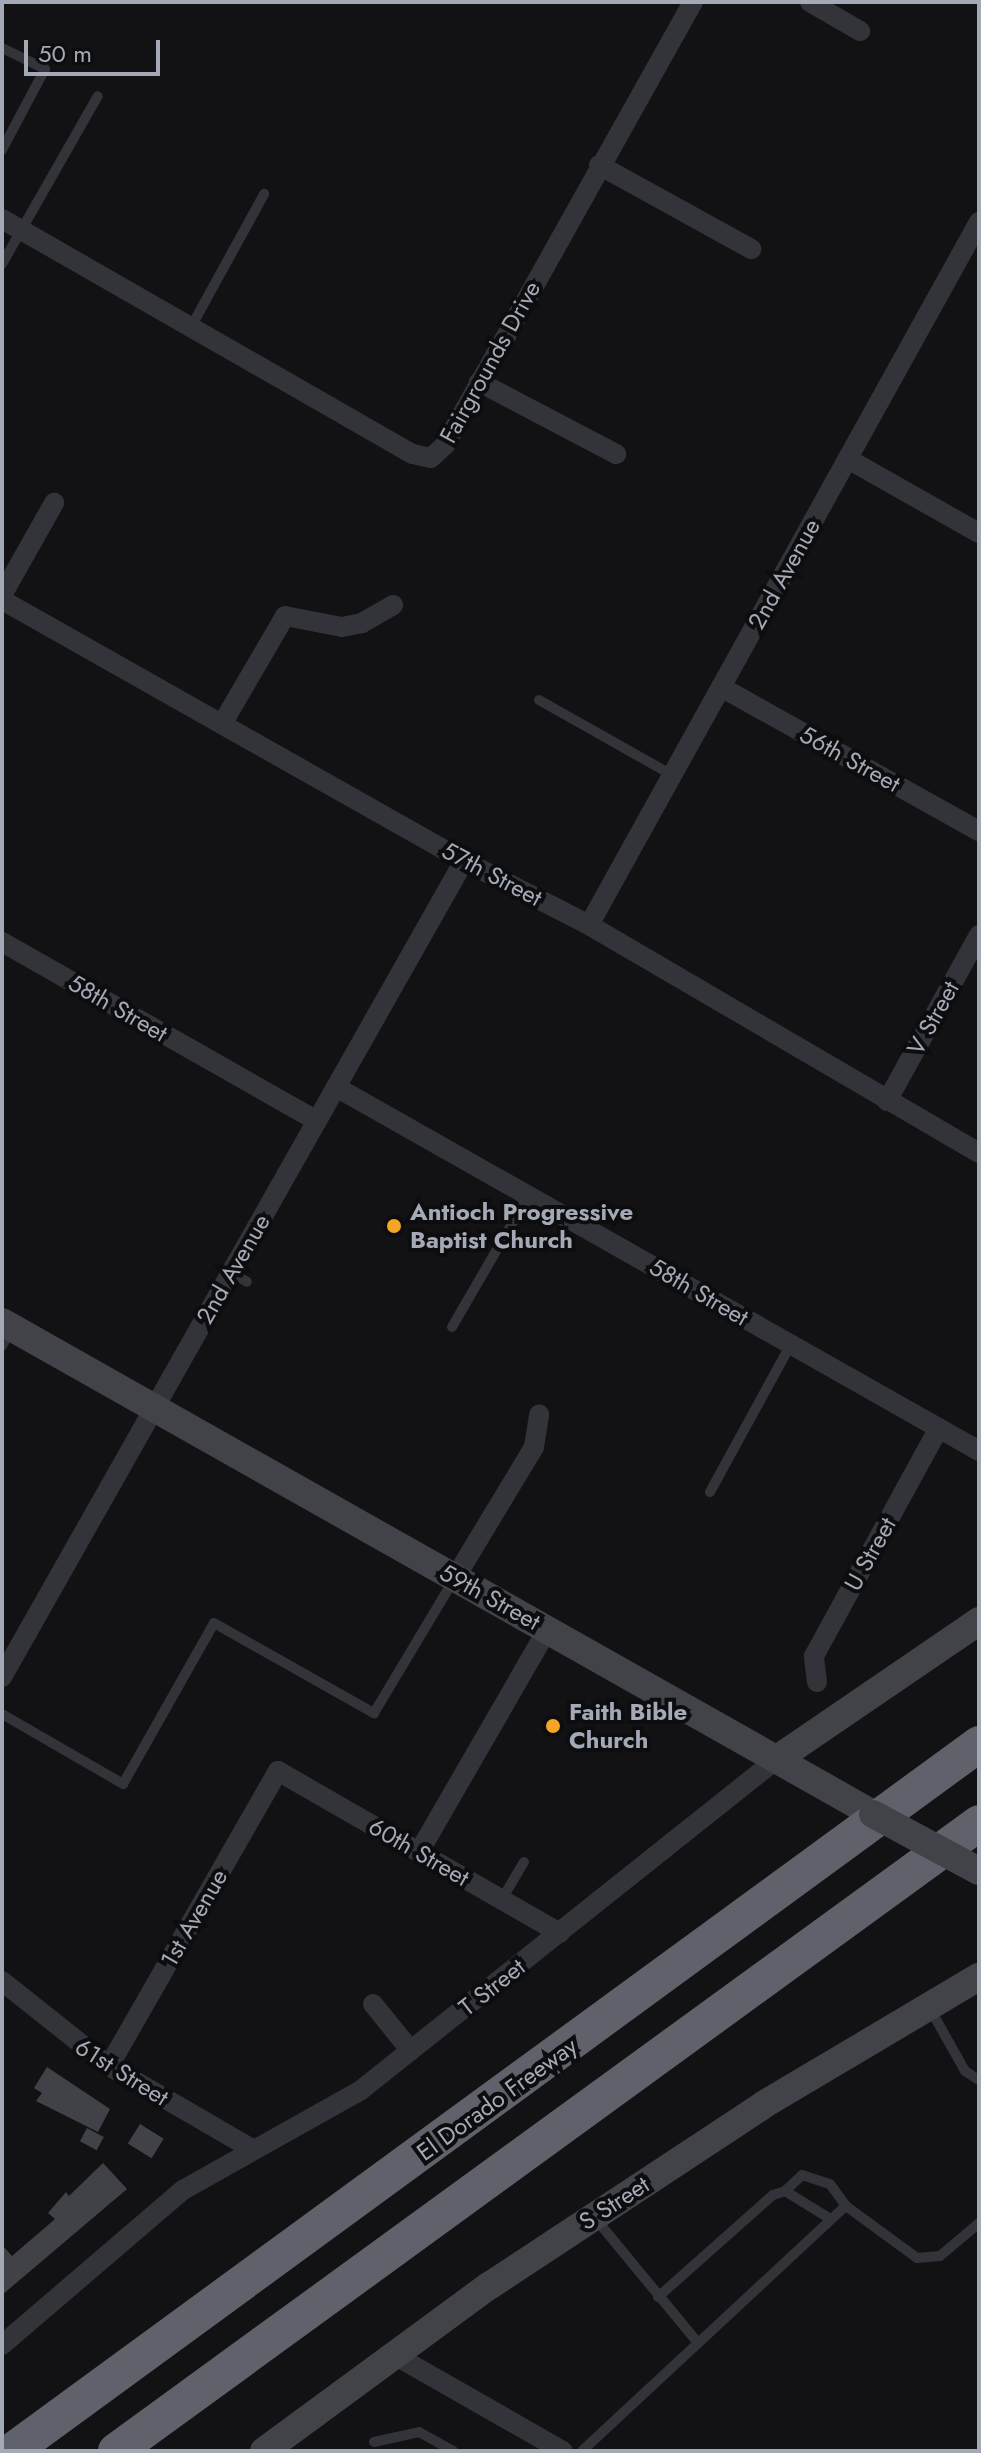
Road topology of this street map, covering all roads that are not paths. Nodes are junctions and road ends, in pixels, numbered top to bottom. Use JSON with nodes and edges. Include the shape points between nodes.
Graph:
{"nodes":[{"id":1,"x":693,"y":2,"type":"edge"},
{"id":2,"x":810,"y":2,"type":"edge"},
{"id":3,"x":860,"y":31,"type":"dead end"},
{"id":4,"x":2,"y":48,"type":"edge"},
{"id":5,"x":98,"y":96,"type":"dead end"},
{"id":6,"x":2,"y":150,"type":"edge"},
{"id":7,"x":599,"y":165,"type":"junction"},
{"id":8,"x":264,"y":194,"type":"dead end"},
{"id":9,"x":2,"y":219,"type":"edge"},
{"id":10,"x":21,"y":230,"type":"junction"},
{"id":11,"x":977,"y":230,"type":"edge"},
{"id":12,"x":751,"y":249,"type":"dead end"},
{"id":13,"x":2,"y":264,"type":"edge"},
{"id":14,"x":191,"y":327,"type":"junction"},
{"id":15,"x":479,"y":382,"type":"junction"},
{"id":16,"x":616,"y":454,"type":"dead end"},
{"id":17,"x":848,"y":459,"type":"junction"},
{"id":18,"x":54,"y":503,"type":"dead end"},
{"id":19,"x":979,"y":533,"type":"edge"},
{"id":20,"x":2,"y":598,"type":"edge"},
{"id":21,"x":393,"y":605,"type":"dead end"},
{"id":22,"x":721,"y":687,"type":"junction"},
{"id":23,"x":539,"y":700,"type":"dead end"},
{"id":24,"x":222,"y":724,"type":"junction"},
{"id":25,"x":672,"y":775,"type":"junction"},
{"id":26,"x":979,"y":831,"type":"edge"},
{"id":27,"x":464,"y":861,"type":"junction"},
{"id":28,"x":589,"y":925,"type":"junction"},
{"id":29,"x":979,"y":935,"type":"edge"},
{"id":30,"x":2,"y":942,"type":"edge"},
{"id":31,"x":336,"y":1087,"type":"junction"},
{"id":32,"x":887,"y":1101,"type":"junction"},
{"id":33,"x":317,"y":1121,"type":"junction"},
{"id":34,"x":979,"y":1153,"type":"edge"},
{"id":35,"x":528,"y":1196,"type":"junction"},
{"id":36,"x":452,"y":1327,"type":"dead end"},
{"id":37,"x":5,"y":1332,"type":"edge"},
{"id":38,"x":791,"y":1344,"type":"junction"},
{"id":39,"x":154,"y":1408,"type":"junction"},
{"id":40,"x":539,"y":1414,"type":"dead end"},
{"id":41,"x":939,"y":1428,"type":"junction"},
{"id":42,"x":979,"y":1451,"type":"edge"},
{"id":43,"x":710,"y":1492,"type":"dead end"},
{"id":44,"x":455,"y":1578,"type":"junction"},
{"id":45,"x":979,"y":1621,"type":"edge"},
{"id":46,"x":548,"y":1629,"type":"junction"},
{"id":47,"x":2,"y":1677,"type":"edge"},
{"id":48,"x":817,"y":1682,"type":"dead end"},
{"id":49,"x":2,"y":1714,"type":"edge"},
{"id":50,"x":979,"y":1744,"type":"edge"},
{"id":51,"x":777,"y":1759,"type":"junction"},
{"id":52,"x":278,"y":1771,"type":"joint"},
{"id":53,"x":979,"y":1823,"type":"edge"},
{"id":54,"x":419,"y":1852,"type":"junction"},
{"id":55,"x":524,"y":1862,"type":"dead end"},
{"id":56,"x":979,"y":1871,"type":"edge"},
{"id":57,"x":502,"y":1899,"type":"junction"},
{"id":58,"x":560,"y":1933,"type":"junction"},
{"id":59,"x":979,"y":1977,"type":"edge"},
{"id":60,"x":2,"y":1981,"type":"edge"},
{"id":61,"x":373,"y":2004,"type":"dead end"},
{"id":62,"x":929,"y":2006,"type":"junction"},
{"id":63,"x":411,"y":2051,"type":"junction"},
{"id":64,"x":109,"y":2066,"type":"junction"},
{"id":65,"x":979,"y":2080,"type":"edge"},
{"id":66,"x":252,"y":2149,"type":"junction"},
{"id":67,"x":785,"y":2191,"type":"junction"},
{"id":68,"x":846,"y":2206,"type":"junction"},
{"id":69,"x":595,"y":2216,"type":"junction"},
{"id":70,"x":829,"y":2218,"type":"junction"},
{"id":71,"x":979,"y":2223,"type":"edge"},
{"id":72,"x":351,"y":2279,"type":"junction"},
{"id":73,"x":658,"y":2297,"type":"junction"},
{"id":74,"x":698,"y":2343,"type":"junction"},
{"id":75,"x":2,"y":2345,"type":"edge"},
{"id":76,"x":391,"y":2353,"type":"junction"},
{"id":77,"x":24,"y":2442,"type":"edge"},
{"id":78,"x":374,"y":2442,"type":"dead end"},
{"id":79,"x":2,"y":2446,"type":"edge"},
{"id":80,"x":116,"y":2451,"type":"edge"},
{"id":81,"x":149,"y":2451,"type":"edge"},
{"id":82,"x":264,"y":2451,"type":"edge"},
{"id":83,"x":453,"y":2451,"type":"edge"},
{"id":84,"x":563,"y":2451,"type":"edge"},
{"id":85,"x":582,"y":2451,"type":"edge"}],
"edges":[{"from":1,"to":7,"type":"street","name":"Fairgrounds Drive"},
{"from":2,"to":3,"type":"street"},
{"from":4,"to":6,"type":"lane","via":[[45,69]]},
{"from":5,"to":10,"type":"lane"},
{"from":7,"to":12,"type":"street"},
{"from":7,"to":15,"type":"street","name":"Fairgrounds Drive"},
{"from":8,"to":14,"type":"lane"},
{"from":9,"to":10,"type":"street","name":"Fairgrounds Drive"},
{"from":10,"to":13,"type":"lane"},
{"from":10,"to":14,"type":"street","name":"Fairgrounds Drive"},
{"from":11,"to":17,"type":"street","name":"2nd Avenue"},
{"from":14,"to":15,"type":"street","name":"Fairgrounds Drive","via":[[421,457],[431,458],[445,445]]},
{"from":15,"to":16,"type":"street"},
{"from":17,"to":19,"type":"street"},
{"from":17,"to":22,"type":"street","name":"2nd Avenue"},
{"from":18,"to":20,"type":"street"},
{"from":20,"to":24,"type":"street","name":"57th Street"},
{"from":21,"to":24,"type":"street","via":[[362,623],[342,627],[285,616]]},
{"from":22,"to":25,"type":"street","name":"2nd Avenue"},
{"from":22,"to":26,"type":"street","name":"56th Street"},
{"from":23,"to":25,"type":"lane"},
{"from":24,"to":27,"type":"street","name":"57th Street"},
{"from":25,"to":28,"type":"street","name":"2nd Avenue"},
{"from":27,"to":28,"type":"street","name":"57th Street"},
{"from":27,"to":31,"type":"street","name":"2nd Avenue"},
{"from":28,"to":32,"type":"street","name":"57th Street"},
{"from":29,"to":32,"type":"street","name":"V Street"},
{"from":30,"to":33,"type":"street","name":"58th Street"},
{"from":31,"to":33,"type":"street","name":"2nd Avenue"},
{"from":31,"to":35,"type":"street","name":"58th Street","via":[[463,1166]]},
{"from":32,"to":34,"type":"street","name":"57th Street"},
{"from":33,"to":39,"type":"street","name":"2nd Avenue","via":[[239,1277]]},
{"from":35,"to":36,"type":"lane"},
{"from":35,"to":38,"type":"street","name":"58th Street"},
{"from":37,"to":39,"type":"street","name":"59th Street"},
{"from":38,"to":41,"type":"street","name":"58th Street"},
{"from":38,"to":43,"type":"lane"},
{"from":39,"to":44,"type":"street","name":"59th Street"},
{"from":39,"to":47,"type":"street","name":"2nd Avenue"},
{"from":40,"to":44,"type":"street","via":[[534,1447]]},
{"from":41,"to":42,"type":"street","name":"58th Street"},
{"from":41,"to":48,"type":"street","name":"U Street","via":[[814,1656]]},
{"from":44,"to":46,"type":"street","name":"59th Street"},
{"from":44,"to":49,"type":"lane","via":[[374,1713],[214,1623],[123,1784]]},
{"from":45,"to":51,"type":"street","name":"T Street"},
{"from":46,"to":51,"type":"street","name":"59th Street"},
{"from":46,"to":54,"type":"street"},
{"from":50,"to":77,"type":"highway","name":"El Dorado Freeway"},
{"from":51,"to":56,"type":"street","name":"59th Street","bridge":true},
{"from":51,"to":58,"type":"street","name":"T Street"},
{"from":52,"to":54,"type":"street","name":"60th Street"},
{"from":52,"to":64,"type":"street","name":"1st Avenue"},
{"from":53,"to":72,"type":"highway"},
{"from":54,"to":57,"type":"street","name":"60th Street"},
{"from":55,"to":57,"type":"lane"},
{"from":57,"to":58,"type":"street","name":"60th Street"},
{"from":58,"to":63,"type":"street","name":"T Street"},
{"from":59,"to":62,"type":"street","name":"S Street"},
{"from":60,"to":64,"type":"street","name":"61st Street"},
{"from":61,"to":63,"type":"street"},
{"from":62,"to":65,"type":"lane","via":[[965,2071]]},
{"from":62,"to":69,"type":"street","name":"S Street","via":[[803,2080]]},
{"from":63,"to":66,"type":"street","name":"T Street","via":[[328,2112]]},
{"from":64,"to":66,"type":"street","name":"61st Street"},
{"from":66,"to":75,"type":"street","name":"T Street","via":[[183,2190]]},
{"from":67,"to":68,"type":"lane","via":[[791,2181],[811,2175],[830,2184]]},
{"from":67,"to":70,"type":"lane"},
{"from":67,"to":73,"type":"lane","via":[[773,2195]]},
{"from":68,"to":70,"type":"lane"},
{"from":68,"to":71,"type":"lane","via":[[917,2258],[931,2260]]},
{"from":69,"to":73,"type":"lane"},
{"from":69,"to":76,"type":"street","name":"S Street"},
{"from":70,"to":74,"type":"lane"},
{"from":72,"to":80,"type":"highway"},
{"from":72,"to":81,"type":"highway"},
{"from":73,"to":74,"type":"lane"},
{"from":74,"to":85,"type":"lane"},
{"from":76,"to":82,"type":"street","name":"S Street"},
{"from":76,"to":84,"type":"street"},
{"from":77,"to":79,"type":"highway","name":"El Dorado Freeway"},
{"from":78,"to":83,"type":"lane","via":[[419,2432]]}]}
